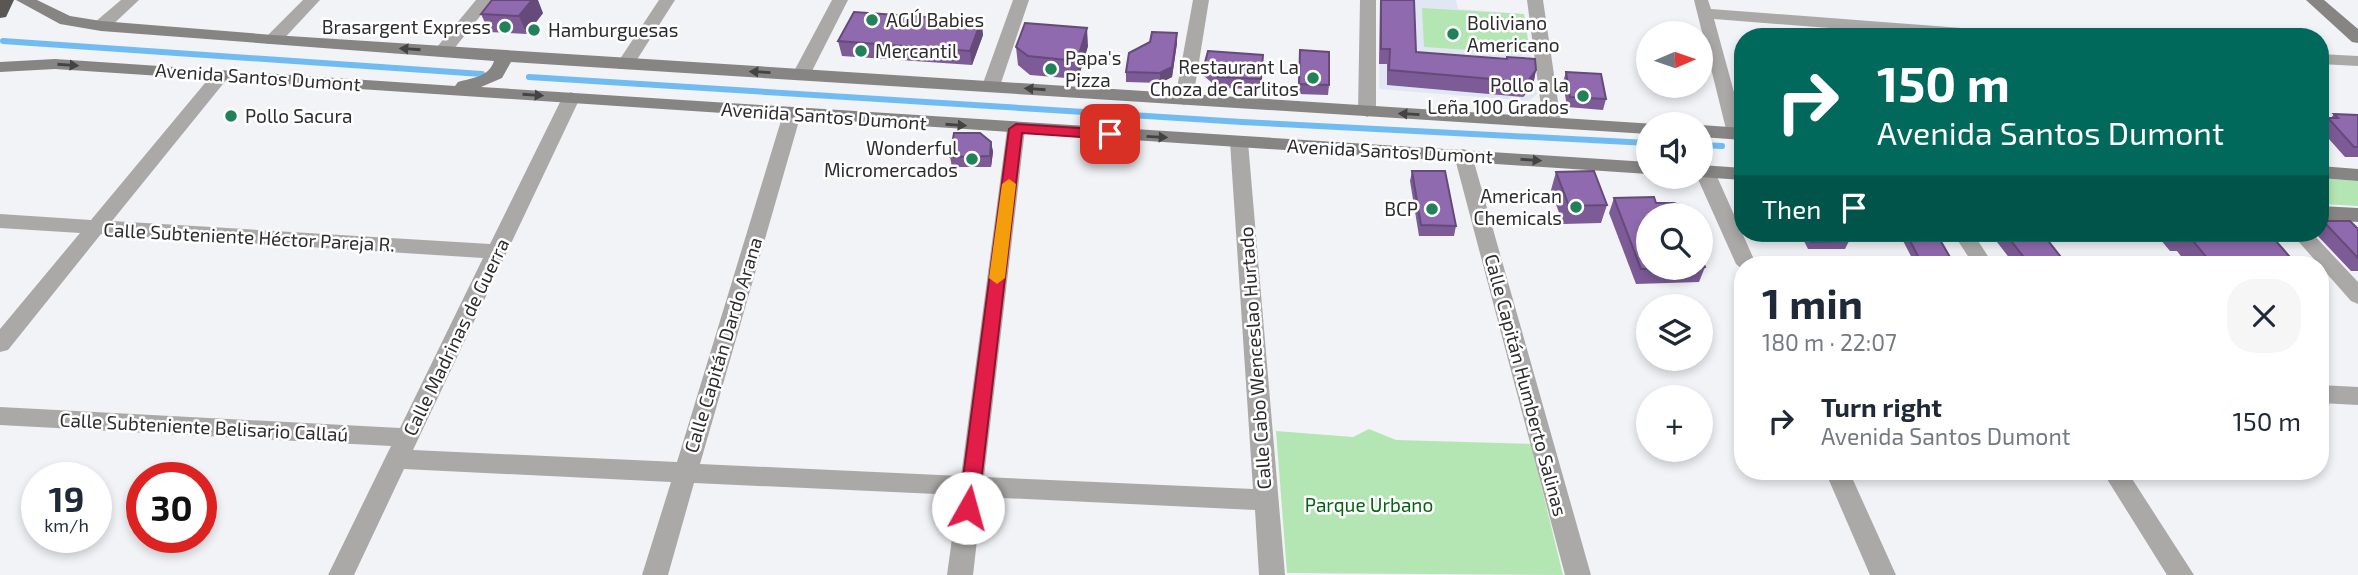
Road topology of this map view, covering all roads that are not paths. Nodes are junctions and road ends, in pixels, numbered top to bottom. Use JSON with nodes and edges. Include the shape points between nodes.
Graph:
{"nodes":[{"id":1,"x":6,"y":0,"type":"edge"},
{"id":2,"x":24,"y":0,"type":"edge"},
{"id":3,"x":131,"y":0,"type":"edge"},
{"id":4,"x":312,"y":0,"type":"edge"},
{"id":5,"x":485,"y":0,"type":"edge"},
{"id":6,"x":667,"y":0,"type":"edge"},
{"id":7,"x":840,"y":0,"type":"edge"},
{"id":8,"x":1021,"y":0,"type":"edge"},
{"id":9,"x":1201,"y":0,"type":"edge"},
{"id":10,"x":1368,"y":0,"type":"edge"},
{"id":11,"x":1535,"y":0,"type":"edge"},
{"id":12,"x":2314,"y":0,"type":"edge"},
{"id":13,"x":1702,"y":6,"type":"edge"},
{"id":14,"x":0,"y":13,"type":"edge"},
{"id":15,"x":101,"y":26,"type":"junction"},
{"id":16,"x":1923,"y":28,"type":"edge"},
{"id":17,"x":2358,"y":38,"type":"edge"},
{"id":18,"x":272,"y":40,"type":"junction"},
{"id":19,"x":443,"y":51,"type":"junction"},
{"id":20,"x":503,"y":56,"type":"junction"},
{"id":21,"x":2329,"y":59,"type":"edge"},
{"id":22,"x":2358,"y":61,"type":"edge"},
{"id":23,"x":587,"y":62,"type":"junction"},
{"id":24,"x":625,"y":65,"type":"junction"},
{"id":25,"x":0,"y":67,"type":"edge"},
{"id":26,"x":221,"y":75,"type":"junction"},
{"id":27,"x":802,"y":75,"type":"junction"},
{"id":28,"x":991,"y":86,"type":"junction"},
{"id":29,"x":412,"y":88,"type":"junction"},
{"id":30,"x":504,"y":93,"type":"junction"},
{"id":31,"x":571,"y":98,"type":"junction"},
{"id":32,"x":1184,"y":99,"type":"junction"},
{"id":33,"x":1367,"y":111,"type":"junction"},
{"id":34,"x":792,"y":114,"type":"junction"},
{"id":35,"x":1734,"y":116,"type":"edge"},
{"id":36,"x":1552,"y":122,"type":"junction"},
{"id":37,"x":1636,"y":127,"type":"edge"},
{"id":38,"x":1016,"y":129,"type":"junction"},
{"id":39,"x":1713,"y":132,"type":"edge"},
{"id":40,"x":1734,"y":133,"type":"edge"},
{"id":41,"x":1239,"y":142,"type":"junction"},
{"id":42,"x":1463,"y":155,"type":"junction"},
{"id":43,"x":1636,"y":167,"type":"edge"},
{"id":44,"x":1713,"y":172,"type":"edge"},
{"id":45,"x":2329,"y":172,"type":"edge"},
{"id":46,"x":1734,"y":174,"type":"edge"},
{"id":47,"x":2358,"y":174,"type":"edge"},
{"id":48,"x":1711,"y":189,"type":"edge"},
{"id":49,"x":2329,"y":213,"type":"edge"},
{"id":50,"x":2358,"y":215,"type":"edge"},
{"id":51,"x":0,"y":220,"type":"edge"},
{"id":52,"x":94,"y":227,"type":"junction"},
{"id":53,"x":1734,"y":238,"type":"edge"},
{"id":54,"x":2309,"y":242,"type":"edge"},
{"id":55,"x":497,"y":252,"type":"junction"},
{"id":56,"x":2322,"y":256,"type":"edge"},
{"id":57,"x":2329,"y":264,"type":"edge"},
{"id":58,"x":2358,"y":296,"type":"edge"},
{"id":59,"x":0,"y":344,"type":"edge"},
{"id":60,"x":2329,"y":394,"type":"edge"},
{"id":61,"x":2358,"y":396,"type":"edge"},
{"id":62,"x":0,"y":415,"type":"edge"},
{"id":63,"x":402,"y":448,"type":"junction"},
{"id":64,"x":685,"y":472,"type":"junction"},
{"id":65,"x":1841,"y":480,"type":"edge"},
{"id":66,"x":2120,"y":480,"type":"edge"},
{"id":67,"x":971,"y":486,"type":"junction"},
{"id":68,"x":1266,"y":499,"type":"junction"},
{"id":69,"x":341,"y":575,"type":"edge"},
{"id":70,"x":654,"y":575,"type":"edge"},
{"id":71,"x":960,"y":575,"type":"edge"},
{"id":72,"x":1272,"y":575,"type":"edge"},
{"id":73,"x":1578,"y":575,"type":"edge"},
{"id":74,"x":1883,"y":575,"type":"edge"},
{"id":75,"x":2180,"y":575,"type":"edge"}],
"edges":[{"from":1,"to":14,"type":"highway"},
{"from":2,"to":15,"type":"main road","name":"Avenida Santos Dumont","via":[[66,20]]},
{"from":3,"to":15,"type":"street"},
{"from":4,"to":18,"type":"street"},
{"from":5,"to":19,"type":"street"},
{"from":6,"to":24,"type":"street"},
{"from":7,"to":27,"type":"street"},
{"from":8,"to":28,"type":"street"},
{"from":9,"to":32,"type":"street"},
{"from":10,"to":33,"type":"street"},
{"from":11,"to":36,"type":"street"},
{"from":12,"to":17,"type":"main road"},
{"from":13,"to":16,"type":"street"},
{"from":13,"to":35,"type":"street"},
{"from":15,"to":18,"type":"main road","name":"Avenida Santos Dumont"},
{"from":19,"to":18,"type":"main road","name":"Avenida Santos Dumont","one_way":true},
{"from":19,"to":20,"type":"main road","name":"Avenida Santos Dumont"},
{"from":20,"to":23,"type":"main road","name":"Avenida Santos Dumont"},
{"from":20,"to":29,"type":"main road","via":[[499,71],[478,83]]},
{"from":21,"to":22,"type":"street"},
{"from":23,"to":24,"type":"main road","name":"Avenida Santos Dumont"},
{"from":23,"to":30,"type":"main road","via":[[521,69],[505,80]]},
{"from":27,"to":24,"type":"main road","name":"Avenida Santos Dumont","one_way":true},
{"from":25,"to":26,"type":"main road","name":"Avenida Santos Dumont","one_way":true,"via":[[55,64]]},
{"from":26,"to":29,"type":"main road","name":"Avenida Santos Dumont"},
{"from":26,"to":52,"type":"street"},
{"from":27,"to":28,"type":"main road","name":"Avenida Santos Dumont"},
{"from":32,"to":28,"type":"main road","name":"Avenida Santos Dumont","one_way":true},
{"from":29,"to":30,"type":"main road","name":"Avenida Santos Dumont"},
{"from":30,"to":31,"type":"main road","name":"Avenida Santos Dumont","one_way":true},
{"from":31,"to":34,"type":"main road","name":"Avenida Santos Dumont"},
{"from":31,"to":55,"type":"street","name":"Calle Madrinas de Guerra"},
{"from":32,"to":33,"type":"main road","name":"Avenida Santos Dumont"},
{"from":36,"to":33,"type":"main road","name":"Avenida Santos Dumont","one_way":true},
{"from":34,"to":38,"type":"main road","name":"Avenida Santos Dumont","one_way":true},
{"from":34,"to":64,"type":"street","name":"Calle Capitán Dardo Arana"},
{"from":36,"to":37,"type":"main road","name":"Avenida Santos Dumont"},
{"from":38,"to":41,"type":"main road","name":"Avenida Santos Dumont","one_way":true},
{"from":38,"to":67,"type":"street"},
{"from":39,"to":40,"type":"main road"},
{"from":41,"to":42,"type":"main road","name":"Avenida Santos Dumont"},
{"from":41,"to":68,"type":"street","name":"Calle Cabo Wenceslao Hurtado"},
{"from":42,"to":43,"type":"main road","name":"Avenida Santos Dumont","one_way":true},
{"from":42,"to":73,"type":"street","name":"Calle Capitán Humberto Salinas"},
{"from":44,"to":46,"type":"main road"},
{"from":45,"to":47,"type":"main road"},
{"from":48,"to":53,"type":"street"},
{"from":49,"to":50,"type":"main road"},
{"from":51,"to":52,"type":"street","name":"Calle Subteniente Héctor Pareja R."},
{"from":52,"to":55,"type":"street","name":"Calle Subteniente Héctor Pareja R."},
{"from":52,"to":59,"type":"street"},
{"from":54,"to":56,"type":"street"},
{"from":55,"to":63,"type":"street","name":"Calle Madrinas de Guerra"},
{"from":57,"to":58,"type":"street"},
{"from":60,"to":61,"type":"street"},
{"from":62,"to":63,"type":"street","name":"Calle Subteniente Belisario Callaú"},
{"from":63,"to":64,"type":"street","name":"Calle Subteniente Belisario Callaú"},
{"from":63,"to":69,"type":"street","name":"Calle Madrinas de Guerra"},
{"from":64,"to":67,"type":"street","name":"Calle Subteniente Belisario Callaú"},
{"from":64,"to":70,"type":"street","name":"Calle Capitán Dardo Arana"},
{"from":65,"to":74,"type":"street"},
{"from":66,"to":75,"type":"street"},
{"from":67,"to":68,"type":"street","name":"Calle Subteniente Belisario Callaú"},
{"from":67,"to":71,"type":"street"},
{"from":68,"to":72,"type":"street","name":"Calle Cabo Wenceslao Hurtado"}]}
